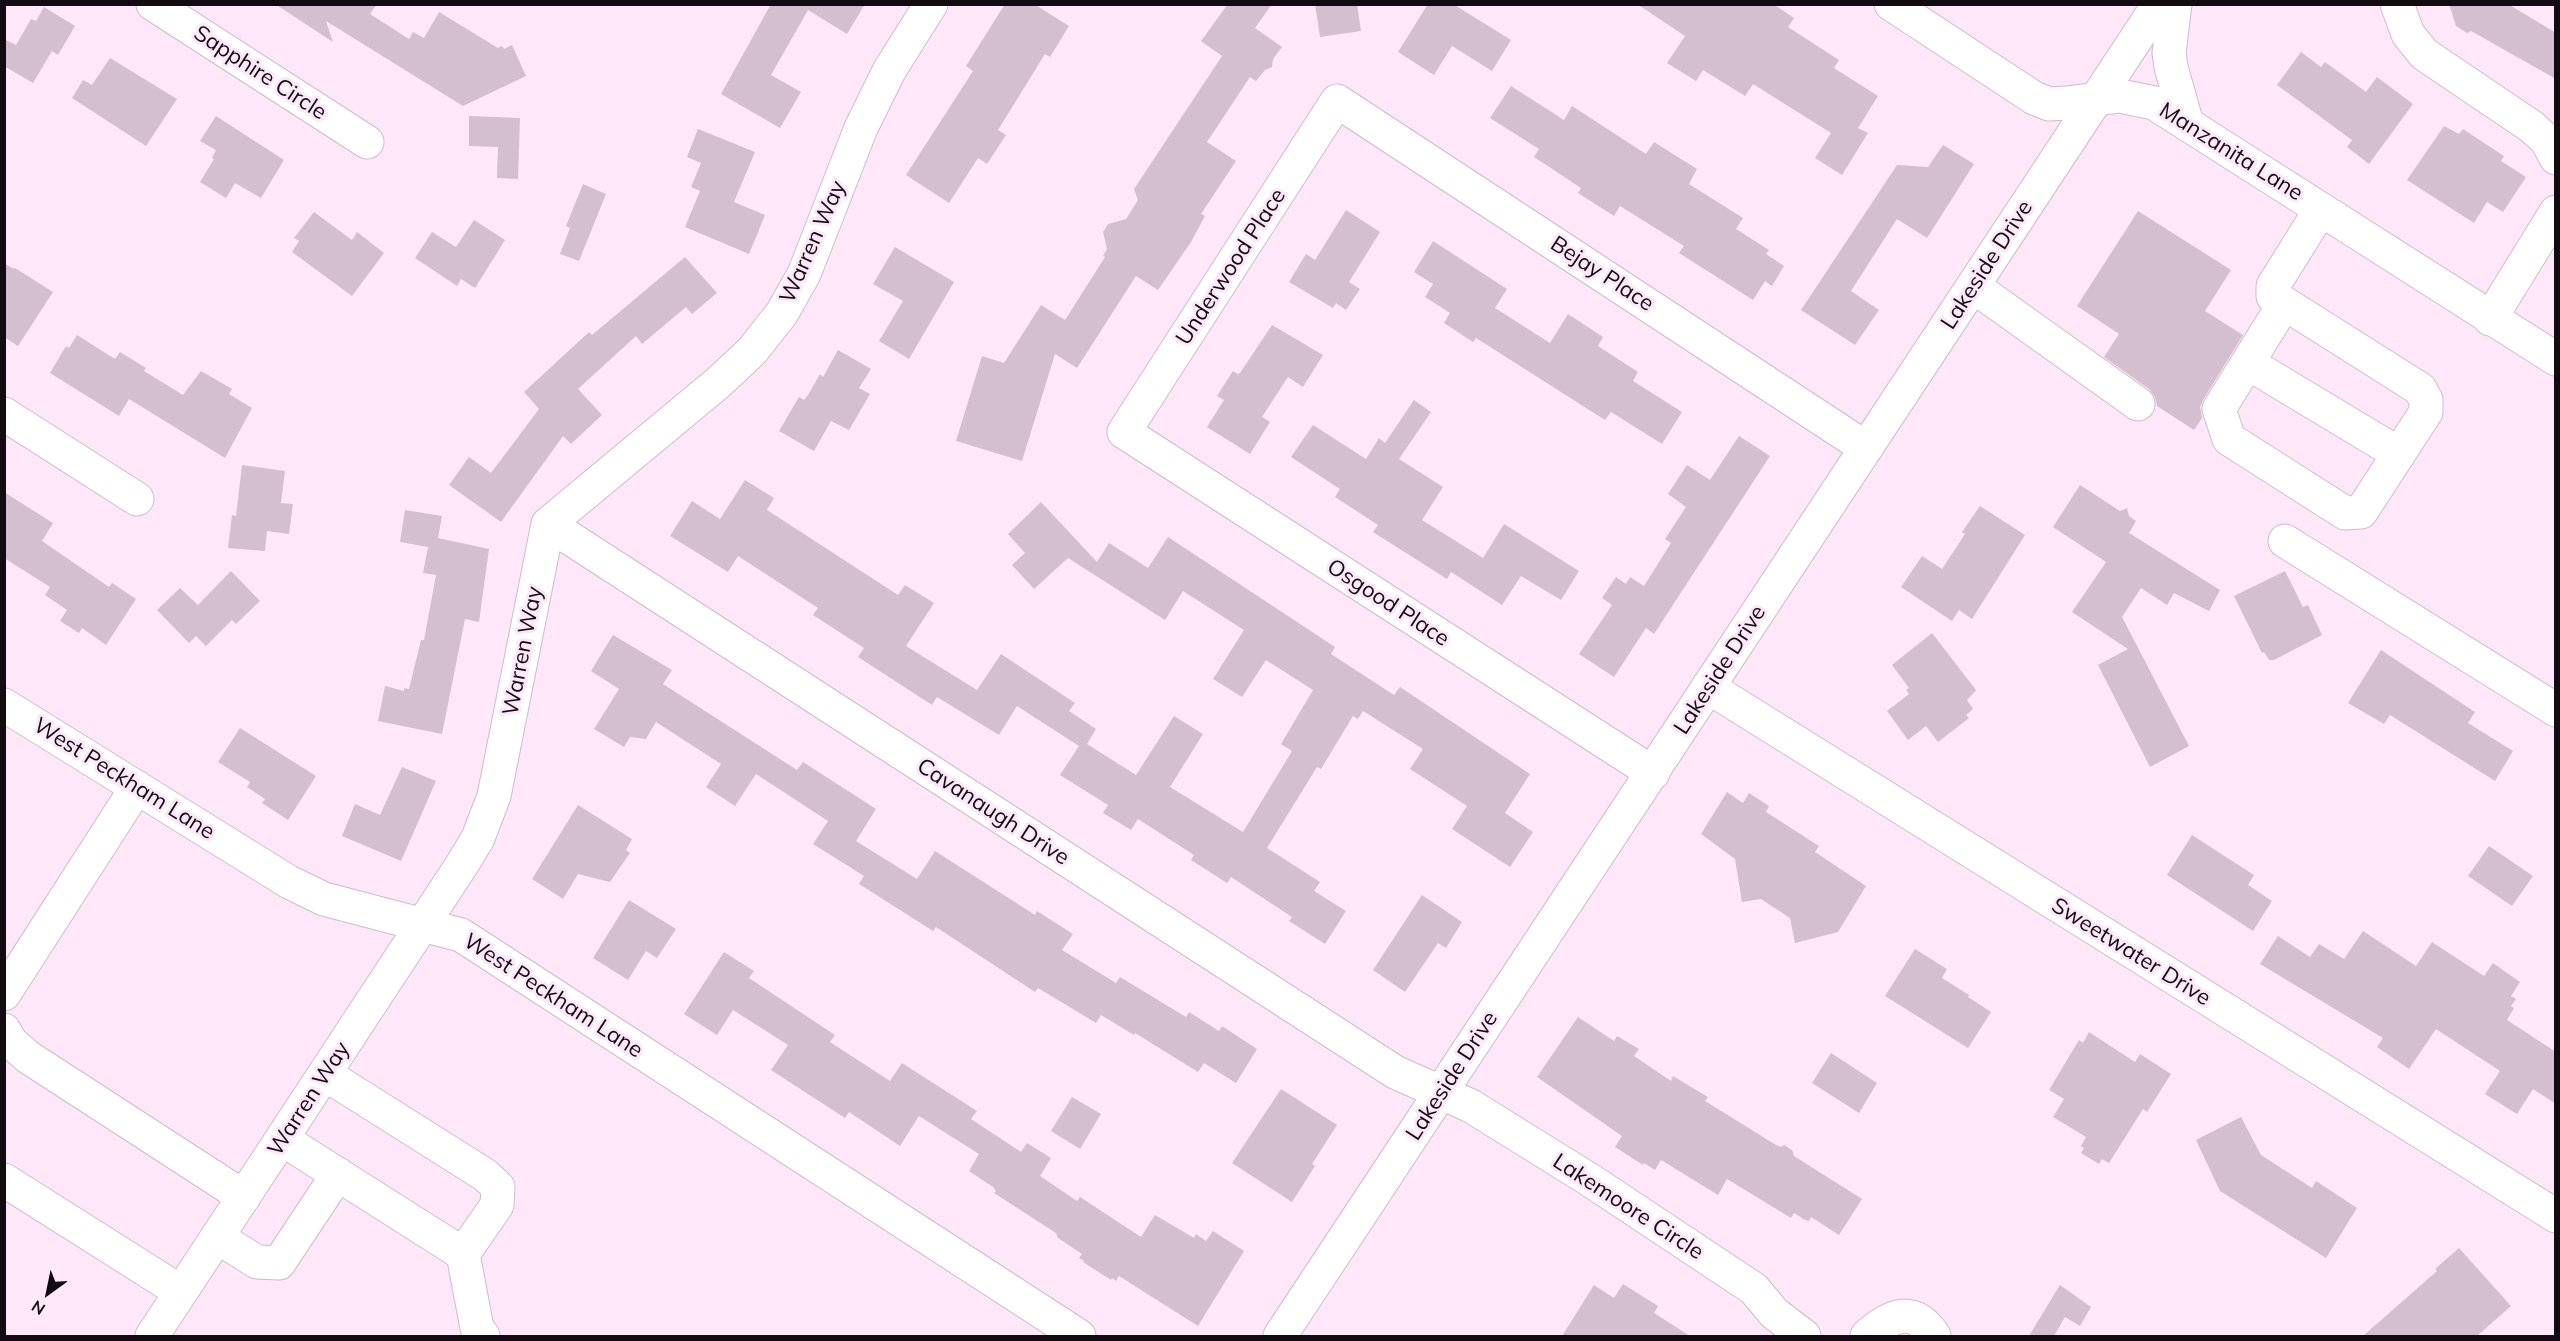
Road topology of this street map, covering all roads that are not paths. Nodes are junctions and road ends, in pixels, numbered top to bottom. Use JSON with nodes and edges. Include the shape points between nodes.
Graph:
{"nodes":[{"id":1,"x":153,"y":4,"type":"edge"},
{"id":2,"x":931,"y":4,"type":"edge"},
{"id":3,"x":1891,"y":4,"type":"edge"},
{"id":4,"x":2159,"y":4,"type":"edge"},
{"id":5,"x":2175,"y":4,"type":"edge"},
{"id":6,"x":2397,"y":4,"type":"edge"},
{"id":7,"x":1337,"y":101,"type":"joint"},
{"id":8,"x":2096,"y":101,"type":"junction"},
{"id":9,"x":2187,"y":124,"type":"junction"},
{"id":10,"x":367,"y":142,"type":"dead end"},
{"id":11,"x":2556,"y":158,"type":"edge"},
{"id":12,"x":2321,"y":209,"type":"junction"},
{"id":13,"x":2556,"y":212,"type":"edge"},
{"id":14,"x":1973,"y":286,"type":"junction"},
{"id":15,"x":2284,"y":304,"type":"junction"},
{"id":16,"x":2490,"y":319,"type":"junction"},
{"id":17,"x":2556,"y":359,"type":"edge"},
{"id":18,"x":2248,"y":363,"type":"junction"},
{"id":19,"x":2138,"y":404,"type":"dead end"},
{"id":20,"x":4,"y":414,"type":"edge"},
{"id":21,"x":1124,"y":432,"type":"joint"},
{"id":22,"x":1866,"y":448,"type":"junction"},
{"id":23,"x":2399,"y":454,"type":"junction"},
{"id":24,"x":137,"y":499,"type":"dead end"},
{"id":25,"x":548,"y":524,"type":"junction"},
{"id":26,"x":2285,"y":541,"type":"dead end"},
{"id":27,"x":1708,"y":687,"type":"junction"},
{"id":28,"x":4,"y":705,"type":"edge"},
{"id":29,"x":2555,"y":710,"type":"edge"},
{"id":30,"x":1653,"y":773,"type":"junction"},
{"id":31,"x":137,"y":788,"type":"junction"},
{"id":32,"x":423,"y":925,"type":"junction"},
{"id":33,"x":4,"y":994,"type":"edge"},
{"id":34,"x":4,"y":1030,"type":"edge"},
{"id":35,"x":325,"y":1074,"type":"junction"},
{"id":36,"x":1441,"y":1094,"type":"junction"},
{"id":37,"x":282,"y":1139,"type":"junction"},
{"id":38,"x":338,"y":1174,"type":"junction"},
{"id":39,"x":5,"y":1181,"type":"edge"},
{"id":40,"x":244,"y":1197,"type":"junction"},
{"id":41,"x":2556,"y":1216,"type":"edge"},
{"id":42,"x":218,"y":1237,"type":"junction"},
{"id":43,"x":463,"y":1254,"type":"junction"},
{"id":44,"x":181,"y":1292,"type":"junction"},
{"id":45,"x":152,"y":1336,"type":"edge"},
{"id":46,"x":483,"y":1336,"type":"edge"},
{"id":47,"x":1079,"y":1336,"type":"edge"},
{"id":48,"x":1280,"y":1336,"type":"edge"},
{"id":49,"x":1804,"y":1336,"type":"edge"},
{"id":50,"x":1867,"y":1336,"type":"edge"},
{"id":51,"x":1934,"y":1336,"type":"edge"}],
"edges":[{"from":1,"to":10,"type":"street","name":"Sapphire Circle"},
{"from":2,"to":25,"type":"street","name":"Warren Way","via":[[889,71],[861,128],[804,274],[782,313],[752,351],[719,382]]},
{"from":3,"to":8,"type":"street","name":"Manzanita Lane","via":[[2034,98],[2049,104]]},
{"from":4,"to":8,"type":"street","name":"Lakeside Drive"},
{"from":5,"to":9,"type":"street","via":[[2170,67]]},
{"from":6,"to":11,"type":"street","via":[[2408,34],[2424,54],[2532,127],[2547,141]]},
{"from":7,"to":21,"type":"street","name":"Underwood Place"},
{"from":7,"to":22,"type":"street","name":"Bejay Place"},
{"from":8,"to":9,"type":"street","name":"Manzanita Lane","via":[[2120,96],[2142,99]]},
{"from":8,"to":14,"type":"street","name":"Lakeside Drive"},
{"from":9,"to":12,"type":"street","name":"Manzanita Lane"},
{"from":12,"to":15,"type":"street","via":[[2273,286],[2273,296]]},
{"from":12,"to":16,"type":"street","name":"Manzanita Lane"},
{"from":13,"to":16,"type":"street"},
{"from":14,"to":19,"type":"street"},
{"from":14,"to":22,"type":"street","name":"Lakeside Drive"},
{"from":15,"to":18,"type":"street"},
{"from":15,"to":23,"type":"street","via":[[2420,389],[2426,400],[2426,412]]},
{"from":16,"to":17,"type":"street","name":"Manzanita Lane"},
{"from":18,"to":23,"type":"street"},
{"from":18,"to":23,"type":"street","via":[[2219,410],[2229,439],[2345,513],[2361,512]]},
{"from":20,"to":24,"type":"street"},
{"from":21,"to":30,"type":"street","name":"Osgood Place"},
{"from":22,"to":27,"type":"street","name":"Lakeside Drive"},
{"from":25,"to":32,"type":"street","name":"Warren Way","via":[[494,796],[477,838]]},
{"from":25,"to":36,"type":"street","name":"Cavanaugh Drive","via":[[1395,1072]]},
{"from":26,"to":29,"type":"street"},
{"from":27,"to":30,"type":"street","name":"Lakeside Drive"},
{"from":27,"to":41,"type":"street","name":"Sweetwater Drive"},
{"from":28,"to":31,"type":"street","name":"West Peckham Lane"},
{"from":30,"to":36,"type":"street","name":"Lakeside Drive"},
{"from":31,"to":32,"type":"street","name":"West Peckham Lane","via":[[289,882],[324,899]]},
{"from":31,"to":33,"type":"street"},
{"from":32,"to":35,"type":"street","name":"Warren Way"},
{"from":32,"to":47,"type":"street","name":"West Peckham Lane","via":[[460,935]]},
{"from":34,"to":40,"type":"street","via":[[28,1057]]},
{"from":35,"to":37,"type":"street","name":"Warren Way"},
{"from":35,"to":43,"type":"street","via":[[498,1187],[496,1205]]},
{"from":36,"to":48,"type":"street","name":"Lakeside Drive"},
{"from":36,"to":49,"type":"street","name":"Lakemoore Circle","via":[[1471,1106],[1754,1289],[1774,1313]]},
{"from":37,"to":38,"type":"street"},
{"from":37,"to":40,"type":"street","name":"Warren Way"},
{"from":38,"to":42,"type":"street","via":[[279,1263],[257,1262]]},
{"from":38,"to":43,"type":"street"},
{"from":39,"to":44,"type":"street"},
{"from":40,"to":42,"type":"street","name":"Warren Way"},
{"from":42,"to":44,"type":"street","name":"Warren Way"},
{"from":43,"to":46,"type":"street","via":[[477,1328]]},
{"from":44,"to":45,"type":"street","name":"Warren Way"},
{"from":50,"to":51,"type":"street","via":[[1891,1319],[1908,1315],[1924,1323]]}]}
